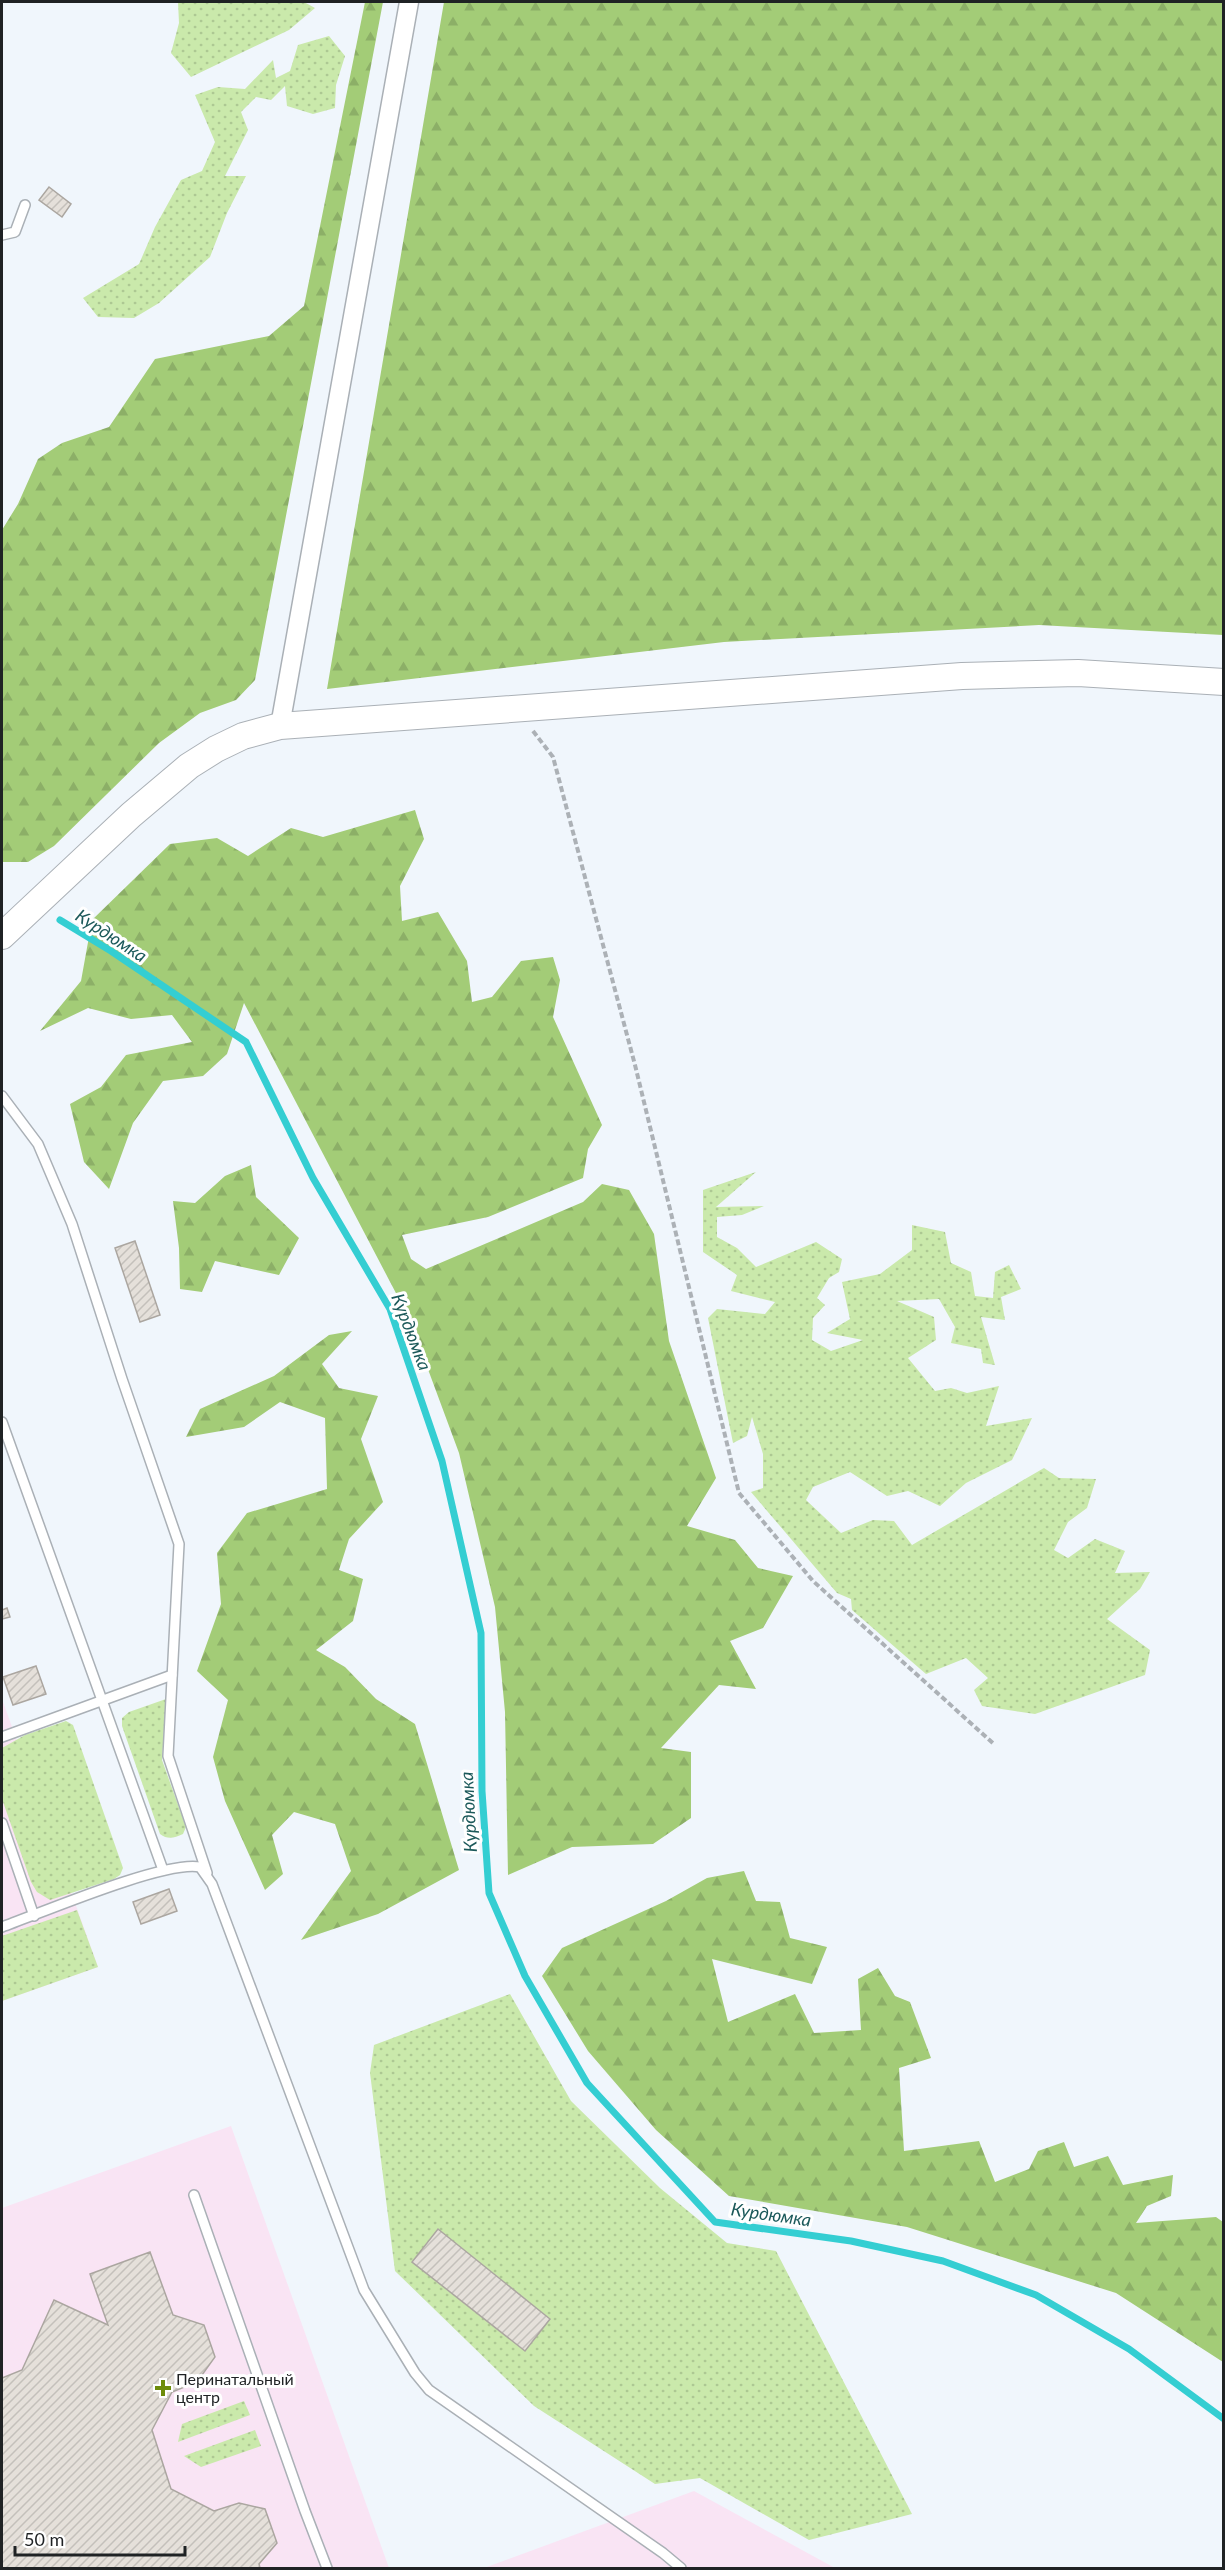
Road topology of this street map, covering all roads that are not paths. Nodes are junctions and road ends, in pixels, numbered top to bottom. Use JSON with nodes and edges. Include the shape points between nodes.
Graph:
{"nodes":[{"id":1,"x":409,"y":2,"type":"edge"},
{"id":2,"x":25,"y":205,"type":"dead end"},
{"id":3,"x":2,"y":235,"type":"edge"},
{"id":4,"x":1224,"y":682,"type":"edge"},
{"id":5,"x":280,"y":726,"type":"junction"},
{"id":6,"x":2,"y":936,"type":"edge"},
{"id":7,"x":2,"y":1096,"type":"edge"},
{"id":8,"x":2,"y":1422,"type":"edge"},
{"id":9,"x":172,"y":1676,"type":"junction"},
{"id":10,"x":102,"y":1702,"type":"junction"},
{"id":11,"x":2,"y":1737,"type":"edge"},
{"id":12,"x":2,"y":1823,"type":"edge"},
{"id":13,"x":163,"y":1870,"type":"junction"},
{"id":14,"x":208,"y":1875,"type":"junction"},
{"id":15,"x":34,"y":1916,"type":"junction"},
{"id":16,"x":2,"y":1927,"type":"edge"},
{"id":17,"x":194,"y":2195,"type":"dead end"},
{"id":18,"x":327,"y":2568,"type":"edge"},
{"id":19,"x":681,"y":2568,"type":"edge"}],
"edges":[{"from":1,"to":5,"type":"street"},
{"from":2,"to":3,"type":"lane","via":[[15,232]]},
{"from":4,"to":5,"type":"main road","via":[[1078,673],[962,676]]},
{"from":5,"to":6,"type":"main road","via":[[243,736],[189,766]]},
{"from":7,"to":9,"type":"lane","via":[[38,1144],[72,1224],[179,1544]]},
{"from":8,"to":10,"type":"lane"},
{"from":9,"to":10,"type":"lane"},
{"from":9,"to":14,"type":"lane","via":[[168,1756]]},
{"from":10,"to":11,"type":"lane"},
{"from":10,"to":13,"type":"lane"},
{"from":12,"to":15,"type":"lane"},
{"from":13,"to":14,"type":"lane","via":[[192,1866],[200,1867]]},
{"from":13,"to":15,"type":"lane"},
{"from":14,"to":19,"type":"lane","via":[[364,2290],[415,2373],[429,2390]]},
{"from":15,"to":16,"type":"lane"},
{"from":17,"to":18,"type":"lane"}]}
